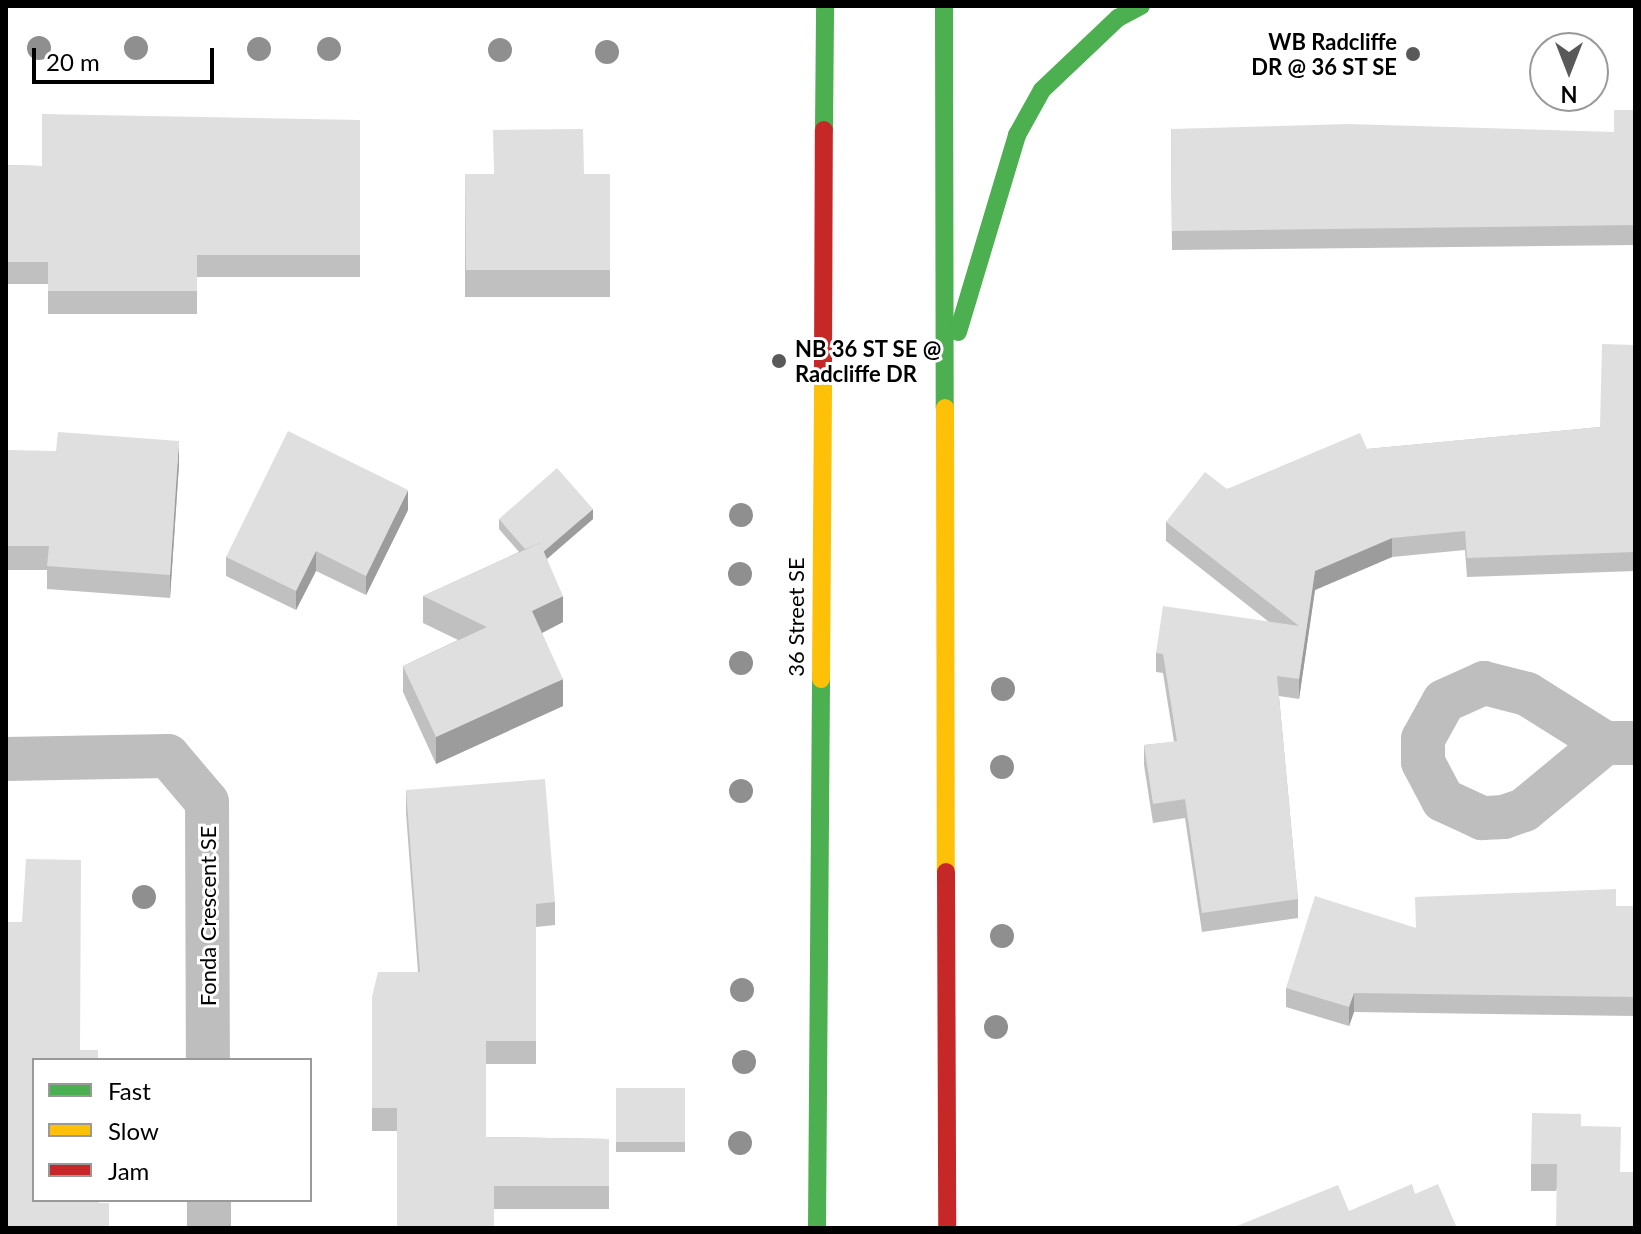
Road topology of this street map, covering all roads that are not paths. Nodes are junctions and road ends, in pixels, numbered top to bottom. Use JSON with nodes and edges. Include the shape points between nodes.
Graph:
{"nodes":[{"id":1,"x":825,"y":6,"type":"edge"},
{"id":2,"x":944,"y":6,"type":"edge"},
{"id":3,"x":1141,"y":6,"type":"edge"},
{"id":4,"x":944,"y":377,"type":"junction"},
{"id":5,"x":6,"y":759,"type":"edge"},
{"id":6,"x":208,"y":1058,"type":"edge"},
{"id":7,"x":209,"y":1202,"type":"edge"},
{"id":8,"x":209,"y":1228,"type":"edge"},
{"id":9,"x":817,"y":1228,"type":"edge"},
{"id":10,"x":947,"y":1228,"type":"edge"}],
"edges":[{"from":1,"to":9,"type":"main road","name":"36 Street SE"},
{"from":2,"to":4,"type":"main road"},
{"from":3,"to":4,"type":"main road","via":[[1118,18],[1042,90],[1017,135]]},
{"from":4,"to":10,"type":"main road"},
{"from":5,"to":6,"type":"street","name":"Fonda Crescent SE","via":[[168,756],[207,802]]},
{"from":7,"to":8,"type":"street"}]}
